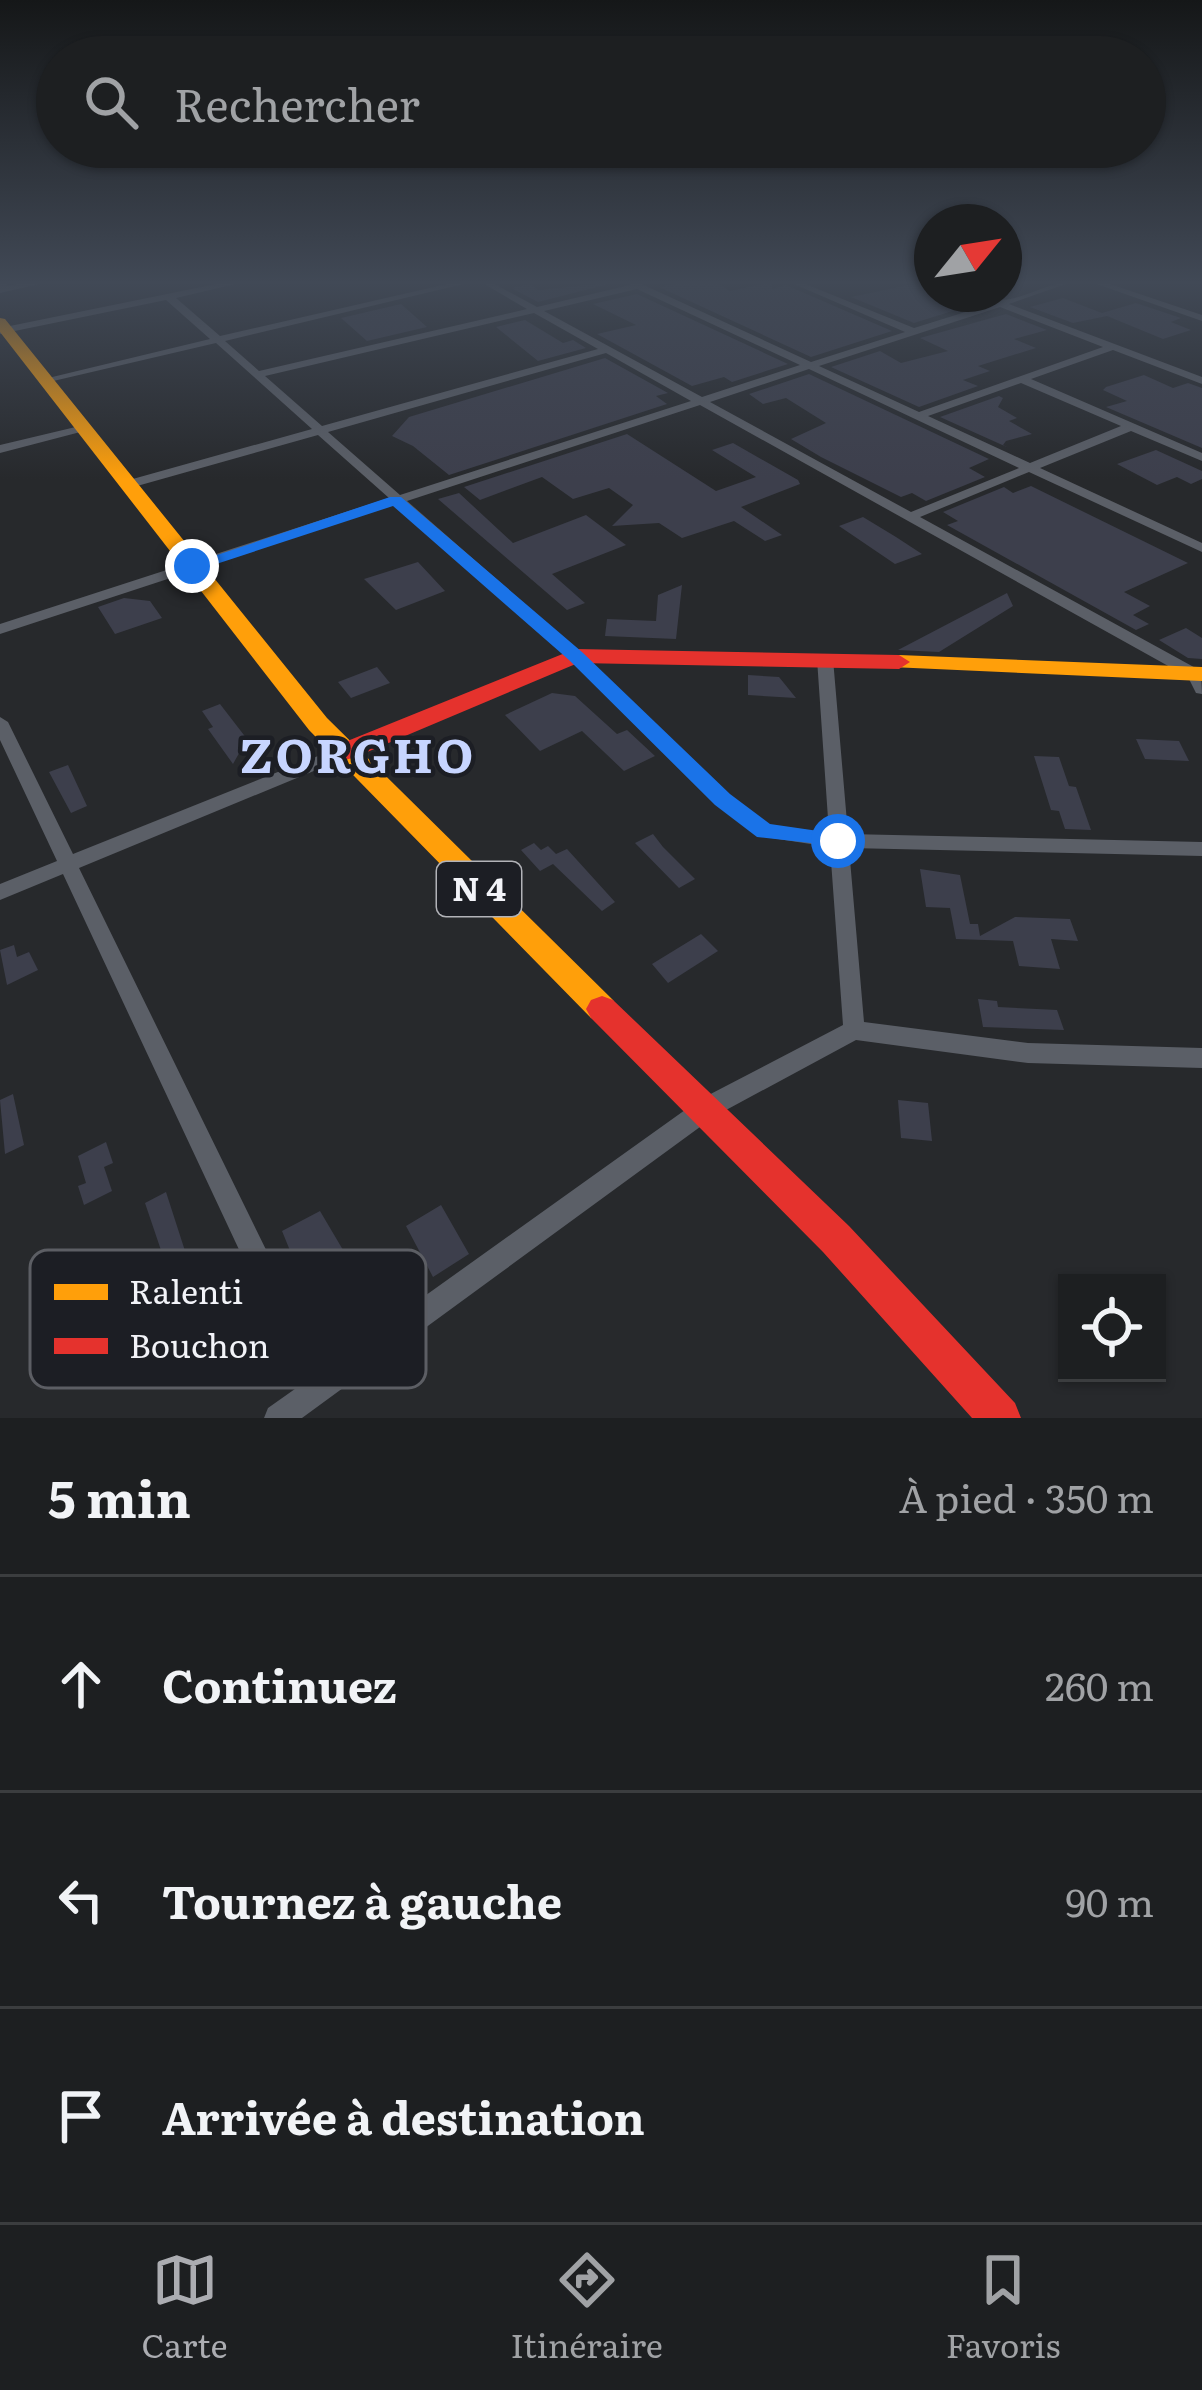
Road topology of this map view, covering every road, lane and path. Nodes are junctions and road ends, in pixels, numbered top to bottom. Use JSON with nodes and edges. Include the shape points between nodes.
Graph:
{"nodes":[{"id":1,"x":20,"y":347,"type":"edge"},
{"id":2,"x":191,"y":347,"type":"edge"},
{"id":3,"x":231,"y":347,"type":"edge"},
{"id":4,"x":383,"y":347,"type":"edge"},
{"id":5,"x":601,"y":347,"type":"edge"},
{"id":6,"x":776,"y":347,"type":"edge"},
{"id":7,"x":863,"y":347,"type":"edge"},
{"id":8,"x":1112,"y":347,"type":"joint"},
{"id":9,"x":606,"y":350,"type":"junction"},
{"id":10,"x":813,"y":364,"type":"junction"},
{"id":11,"x":261,"y":374,"type":"junction"},
{"id":12,"x":49,"y":379,"type":"junction"},
{"id":13,"x":1021,"y":379,"type":"junction"},
{"id":14,"x":1202,"y":381,"type":"edge"},
{"id":15,"x":697,"y":402,"type":"junction"},
{"id":16,"x":921,"y":415,"type":"junction"},
{"id":17,"x":1130,"y":427,"type":"junction"},
{"id":18,"x":84,"y":428,"type":"junction"},
{"id":19,"x":320,"y":430,"type":"junction"},
{"id":20,"x":0,"y":449,"type":"edge"},
{"id":21,"x":1202,"y":457,"type":"edge"},
{"id":22,"x":1032,"y":467,"type":"junction"},
{"id":23,"x":126,"y":484,"type":"junction"},
{"id":24,"x":395,"y":500,"type":"junction"},
{"id":25,"x":909,"y":518,"type":"junction"},
{"id":26,"x":1202,"y":548,"type":"edge"},
{"id":27,"x":192,"y":566,"type":"junction"},
{"id":28,"x":0,"y":628,"type":"edge"},
{"id":29,"x":575,"y":656,"type":"junction"},
{"id":30,"x":826,"y":659,"type":"junction"},
{"id":31,"x":1200,"y":677,"type":"edge"},
{"id":32,"x":0,"y":722,"type":"edge"},
{"id":33,"x":344,"y":752,"type":"junction"},
{"id":34,"x":838,"y":841,"type":"junction"},
{"id":35,"x":1202,"y":849,"type":"edge"},
{"id":36,"x":68,"y":864,"type":"junction"},
{"id":37,"x":0,"y":892,"type":"edge"},
{"id":38,"x":854,"y":1030,"type":"junction"},
{"id":39,"x":1202,"y":1058,"type":"edge"},
{"id":40,"x":707,"y":1108,"type":"junction"},
{"id":41,"x":253,"y":1250,"type":"edge"},
{"id":42,"x":426,"y":1312,"type":"edge"},
{"id":43,"x":319,"y":1389,"type":"edge"},
{"id":44,"x":278,"y":1418,"type":"edge"},
{"id":45,"x":1000,"y":1418,"type":"edge"}],
"edges":[{"from":1,"to":12,"type":"main road","number":"N 4"},
{"from":2,"to":12,"type":"street"},
{"from":3,"to":11,"type":"street"},
{"from":4,"to":11,"type":"street"},
{"from":5,"to":9,"type":"street"},
{"from":6,"to":10,"type":"street"},
{"from":7,"to":10,"type":"street"},
{"from":8,"to":13,"type":"street"},
{"from":8,"to":14,"type":"street"},
{"from":9,"to":15,"type":"street"},
{"from":9,"to":19,"type":"street"},
{"from":10,"to":15,"type":"street"},
{"from":10,"to":16,"type":"street"},
{"from":11,"to":19,"type":"street"},
{"from":12,"to":18,"type":"main road","number":"N 4"},
{"from":13,"to":16,"type":"street"},
{"from":13,"to":17,"type":"street"},
{"from":15,"to":24,"type":"street"},
{"from":15,"to":25,"type":"street"},
{"from":16,"to":22,"type":"street"},
{"from":17,"to":21,"type":"street"},
{"from":17,"to":22,"type":"street"},
{"from":18,"to":20,"type":"street"},
{"from":18,"to":23,"type":"main road","number":"N 4"},
{"from":19,"to":23,"type":"street"},
{"from":19,"to":24,"type":"street"},
{"from":22,"to":25,"type":"street"},
{"from":22,"to":26,"type":"street"},
{"from":23,"to":27,"type":"main road","number":"N 4"},
{"from":24,"to":27,"type":"street"},
{"from":24,"to":29,"type":"street"},
{"from":25,"to":31,"type":"street"},
{"from":27,"to":28,"type":"street"},
{"from":27,"to":33,"type":"main road","number":"N 4"},
{"from":29,"to":30,"type":"main road"},
{"from":29,"to":33,"type":"main road"},
{"from":29,"to":34,"type":"street","via":[[722,800],[765,831]]},
{"from":30,"to":31,"type":"main road"},
{"from":30,"to":34,"type":"street"},
{"from":32,"to":36,"type":"street"},
{"from":33,"to":36,"type":"street"},
{"from":33,"to":40,"type":"main road","number":"N 4"},
{"from":34,"to":35,"type":"street"},
{"from":34,"to":38,"type":"street"},
{"from":36,"to":37,"type":"street"},
{"from":36,"to":41,"type":"street"},
{"from":38,"to":39,"type":"street","via":[[1028,1053]]},
{"from":38,"to":40,"type":"street"},
{"from":40,"to":42,"type":"street"},
{"from":40,"to":45,"type":"main road","number":"N 4"},
{"from":43,"to":44,"type":"street"}]}
